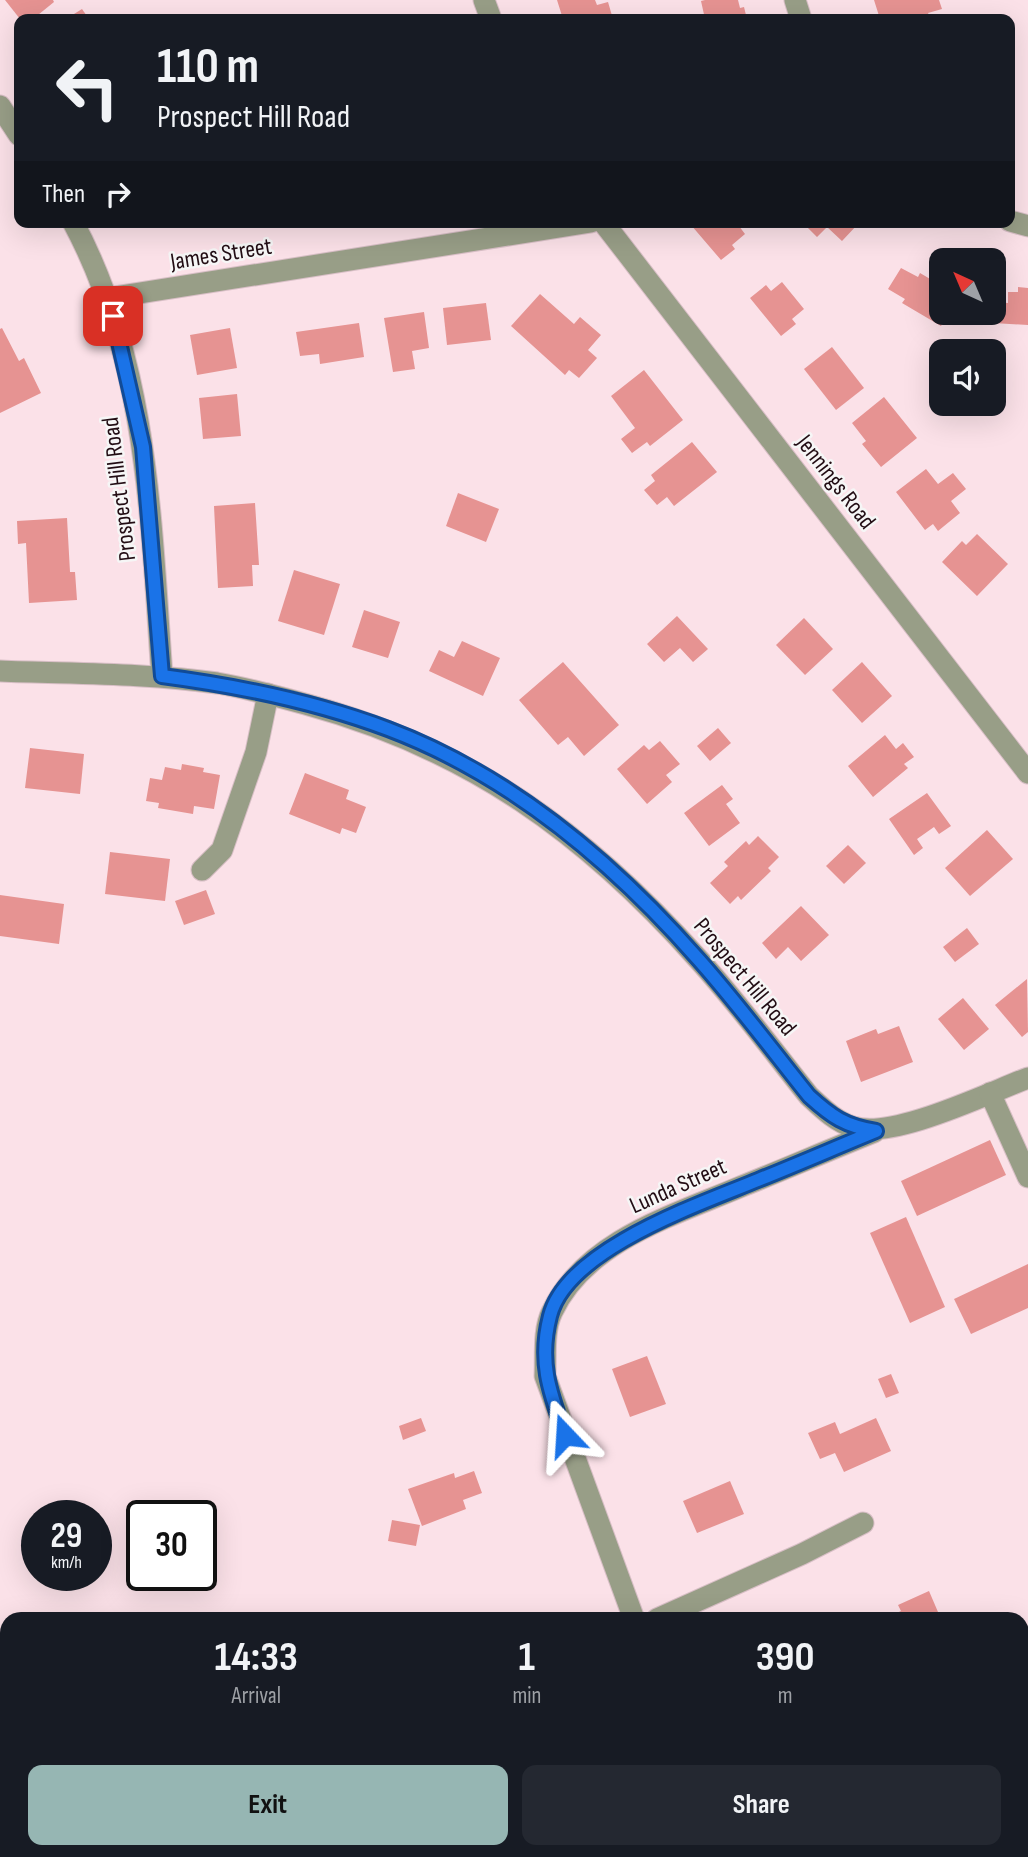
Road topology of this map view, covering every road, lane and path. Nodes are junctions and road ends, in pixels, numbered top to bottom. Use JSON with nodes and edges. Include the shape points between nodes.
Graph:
{"nodes":[{"id":1,"x":0,"y":106,"type":"edge"},
{"id":2,"x":14,"y":127,"type":"edge"},
{"id":3,"x":76,"y":228,"type":"edge"},
{"id":4,"x":553,"y":228,"type":"edge"},
{"id":5,"x":608,"y":228,"type":"edge"},
{"id":6,"x":108,"y":298,"type":"junction"},
{"id":7,"x":0,"y":671,"type":"edge"},
{"id":8,"x":162,"y":676,"type":"junction"},
{"id":9,"x":268,"y":694,"type":"junction"},
{"id":10,"x":1028,"y":773,"type":"edge"},
{"id":11,"x":202,"y":870,"type":"dead end"},
{"id":12,"x":1028,"y":1078,"type":"edge"},
{"id":13,"x":989,"y":1093,"type":"junction"},
{"id":14,"x":876,"y":1131,"type":"junction"},
{"id":15,"x":1028,"y":1177,"type":"edge"},
{"id":16,"x":863,"y":1523,"type":"dead end"},
{"id":17,"x":631,"y":1612,"type":"edge"},
{"id":18,"x":673,"y":1612,"type":"edge"}],
"edges":[{"from":1,"to":2,"type":"street"},
{"from":3,"to":6,"type":"street","name":"Prospect Hill Road"},
{"from":4,"to":6,"type":"street","name":"James Street"},
{"from":5,"to":10,"type":"street","name":"Jennings Road"},
{"from":6,"to":8,"type":"street","name":"Prospect Hill Road","via":[[143,447]]},
{"from":7,"to":8,"type":"street","name":"Prospect Hill Road"},
{"from":8,"to":9,"type":"street","name":"Prospect Hill Road"},
{"from":9,"to":11,"type":"street","via":[[256,752],[222,850]]},
{"from":9,"to":14,"type":"street","name":"Prospect Hill Road","via":[[389,730],[498,785],[550,820],[602,862],[700,961],[809,1096],[852,1127]]},
{"from":12,"to":13,"type":"street"},
{"from":13,"to":14,"type":"street"},
{"from":13,"to":15,"type":"street"},
{"from":14,"to":17,"type":"street","name":"Lunda Street","via":[[630,1236],[588,1265],[565,1289],[551,1314],[545,1376]]},
{"from":16,"to":18,"type":"street"}]}
